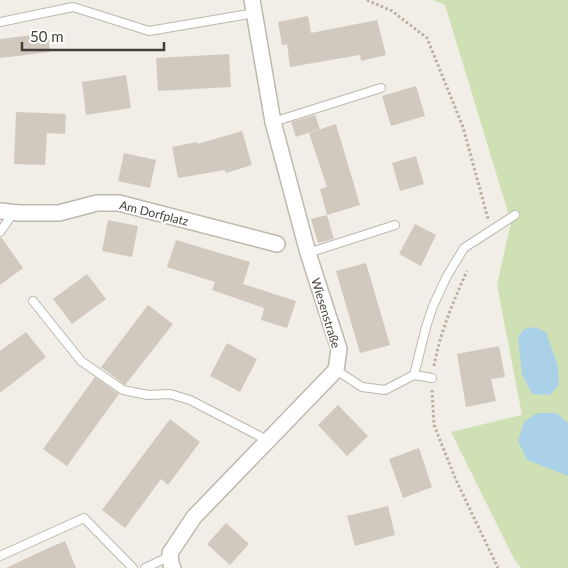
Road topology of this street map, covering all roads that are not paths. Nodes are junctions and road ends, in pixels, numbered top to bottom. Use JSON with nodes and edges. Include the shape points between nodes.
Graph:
{"nodes":[{"id":1,"x":254,"y":7,"type":"edge"},
{"id":2,"x":0,"y":22,"type":"edge"},
{"id":3,"x":381,"y":88,"type":"dead end"},
{"id":4,"x":273,"y":122,"type":"junction"},
{"id":5,"x":7,"y":212,"type":"edge"},
{"id":6,"x":515,"y":215,"type":"dead end"},
{"id":7,"x":395,"y":225,"type":"dead end"},
{"id":8,"x":0,"y":232,"type":"edge"},
{"id":9,"x":278,"y":244,"type":"dead end"},
{"id":10,"x":308,"y":253,"type":"junction"},
{"id":11,"x":33,"y":302,"type":"dead end"},
{"id":12,"x":336,"y":370,"type":"junction"},
{"id":13,"x":414,"y":375,"type":"junction"},
{"id":14,"x":432,"y":378,"type":"road end"},
{"id":15,"x":269,"y":441,"type":"junction"},
{"id":16,"x":0,"y":556,"type":"edge"},
{"id":17,"x":172,"y":562,"type":"edge"},
{"id":18,"x":134,"y":568,"type":"edge"},
{"id":19,"x":145,"y":568,"type":"edge"}],
"edges":[{"from":1,"to":2,"type":"lane","via":[[149,31],[73,7]]},
{"from":1,"to":4,"type":"street","name":"Wiesenstraße"},
{"from":3,"to":4,"type":"lane"},
{"from":4,"to":10,"type":"street","name":"Wiesenstraße"},
{"from":5,"to":8,"type":"lane"},
{"from":5,"to":9,"type":"street","name":"Am Dorfplatz","via":[[59,213],[97,203],[120,203]]},
{"from":6,"to":13,"type":"lane","via":[[464,248],[433,306]]},
{"from":7,"to":10,"type":"lane"},
{"from":10,"to":12,"type":"street","name":"Wiesenstraße","via":[[339,349]]},
{"from":11,"to":15,"type":"lane","via":[[80,361],[123,390],[148,395],[170,394],[190,400]]},
{"from":12,"to":13,"type":"lane","via":[[362,387],[384,390]]},
{"from":12,"to":15,"type":"street"},
{"from":13,"to":14,"type":"lane"},
{"from":15,"to":17,"type":"street","via":[[194,517],[170,553]]},
{"from":16,"to":18,"type":"lane","via":[[84,518]]},
{"from":17,"to":19,"type":"lane"}]}
